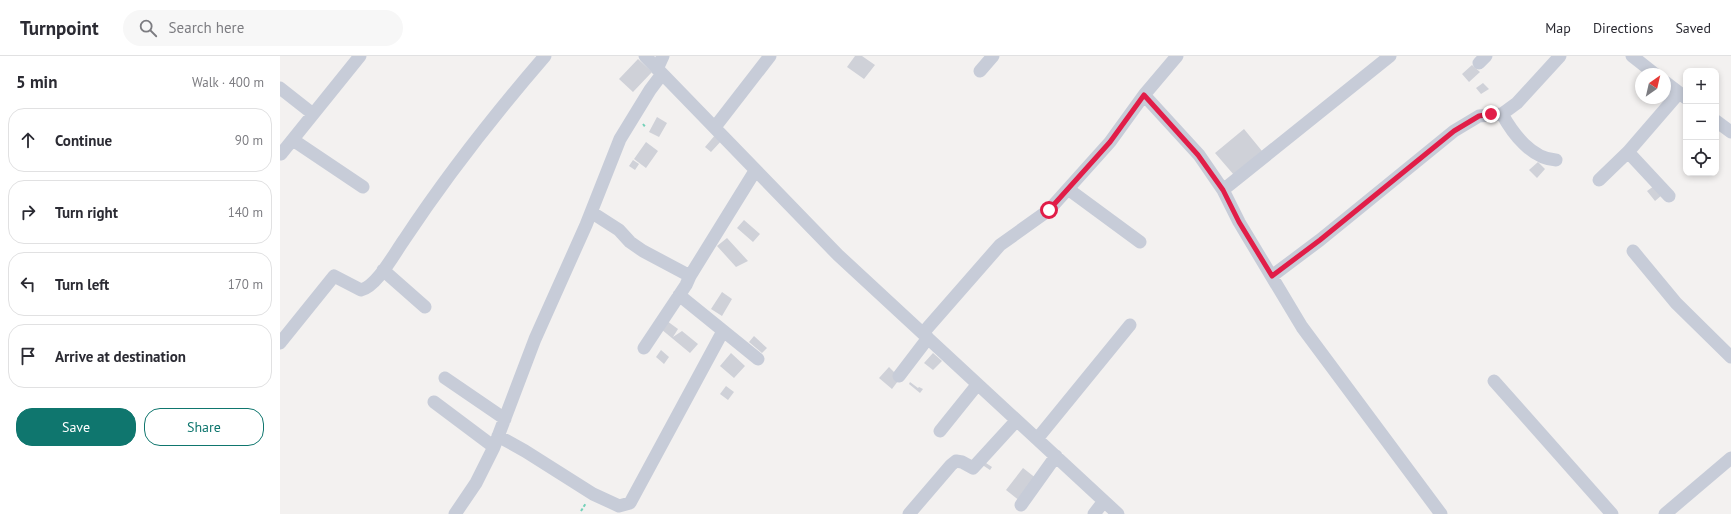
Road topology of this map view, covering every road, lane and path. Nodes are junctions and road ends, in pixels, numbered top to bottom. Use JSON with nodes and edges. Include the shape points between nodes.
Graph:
{"nodes":[{"id":1,"x":360,"y":56,"type":"edge"},
{"id":2,"x":545,"y":56,"type":"edge"},
{"id":3,"x":645,"y":56,"type":"edge"},
{"id":4,"x":663,"y":56,"type":"edge"},
{"id":5,"x":770,"y":56,"type":"edge"},
{"id":6,"x":993,"y":56,"type":"edge"},
{"id":7,"x":1176,"y":56,"type":"edge"},
{"id":8,"x":1390,"y":56,"type":"edge"},
{"id":9,"x":1560,"y":56,"type":"edge"},
{"id":10,"x":1632,"y":56,"type":"edge"},
{"id":11,"x":1647,"y":68,"type":"edge"},
{"id":12,"x":980,"y":71,"type":"dead end"},
{"id":13,"x":660,"y":72,"type":"junction"},
{"id":14,"x":1671,"y":86,"type":"edge"},
{"id":15,"x":280,"y":88,"type":"edge"},
{"id":16,"x":1144,"y":95,"type":"junction"},
{"id":17,"x":1683,"y":95,"type":"edge"},
{"id":18,"x":313,"y":114,"type":"junction"},
{"id":19,"x":1502,"y":114,"type":"junction"},
{"id":20,"x":1719,"y":123,"type":"edge"},
{"id":21,"x":716,"y":127,"type":"junction"},
{"id":22,"x":1731,"y":132,"type":"edge"},
{"id":23,"x":293,"y":140,"type":"junction"},
{"id":24,"x":1628,"y":152,"type":"junction"},
{"id":25,"x":281,"y":154,"type":"dead end"},
{"id":26,"x":1556,"y":160,"type":"dead end"},
{"id":27,"x":755,"y":171,"type":"junction"},
{"id":28,"x":1599,"y":180,"type":"dead end"},
{"id":29,"x":363,"y":187,"type":"dead end"},
{"id":30,"x":1068,"y":189,"type":"junction"},
{"id":31,"x":1223,"y":190,"type":"junction"},
{"id":32,"x":1669,"y":196,"type":"dead end"},
{"id":33,"x":591,"y":212,"type":"junction"},
{"id":34,"x":1140,"y":242,"type":"dead end"},
{"id":35,"x":1634,"y":252,"type":"dead end"},
{"id":36,"x":383,"y":270,"type":"junction"},
{"id":37,"x":690,"y":276,"type":"junction"},
{"id":38,"x":1272,"y":276,"type":"junction"},
{"id":39,"x":679,"y":295,"type":"junction"},
{"id":40,"x":425,"y":307,"type":"dead end"},
{"id":41,"x":1130,"y":325,"type":"dead end"},
{"id":42,"x":723,"y":331,"type":"junction"},
{"id":43,"x":926,"y":336,"type":"junction"},
{"id":44,"x":280,"y":343,"type":"edge"},
{"id":45,"x":644,"y":348,"type":"dead end"},
{"id":46,"x":1731,"y":357,"type":"edge"},
{"id":47,"x":758,"y":359,"type":"dead end"},
{"id":48,"x":899,"y":376,"type":"dead end"},
{"id":49,"x":445,"y":378,"type":"dead end"},
{"id":50,"x":1494,"y":380,"type":"dead end"},
{"id":51,"x":977,"y":385,"type":"junction"},
{"id":52,"x":434,"y":402,"type":"dead end"},
{"id":53,"x":505,"y":419,"type":"junction"},
{"id":54,"x":1016,"y":421,"type":"junction"},
{"id":55,"x":940,"y":431,"type":"dead end"},
{"id":56,"x":1037,"y":439,"type":"junction"},
{"id":57,"x":496,"y":442,"type":"junction"},
{"id":58,"x":1056,"y":456,"type":"junction"},
{"id":59,"x":1731,"y":458,"type":"edge"},
{"id":60,"x":1104,"y":502,"type":"junction"},
{"id":61,"x":1021,"y":504,"type":"dead end"},
{"id":62,"x":455,"y":514,"type":"edge"},
{"id":63,"x":909,"y":514,"type":"edge"},
{"id":64,"x":1094,"y":514,"type":"edge"},
{"id":65,"x":1118,"y":514,"type":"edge"},
{"id":66,"x":1441,"y":514,"type":"edge"},
{"id":67,"x":1612,"y":514,"type":"edge"},
{"id":68,"x":1665,"y":514,"type":"edge"}],
"edges":[{"from":1,"to":18,"type":"street"},
{"from":2,"to":36,"type":"street","via":[[473,142]]},
{"from":3,"to":13,"type":"street"},
{"from":4,"to":13,"type":"street"},
{"from":5,"to":21,"type":"street"},
{"from":6,"to":12,"type":"street"},
{"from":7,"to":16,"type":"street"},
{"from":8,"to":31,"type":"street"},
{"from":9,"to":19,"type":"street","via":[[1517,103]]},
{"from":10,"to":11,"type":"street"},
{"from":13,"to":21,"type":"street"},
{"from":13,"to":33,"type":"street","via":[[620,139]]},
{"from":14,"to":17,"type":"street"},
{"from":15,"to":18,"type":"street"},
{"from":16,"to":30,"type":"street","via":[[1110,142]]},
{"from":16,"to":31,"type":"street","via":[[1198,155]]},
{"from":17,"to":24,"type":"street"},
{"from":18,"to":23,"type":"street"},
{"from":19,"to":26,"type":"street","via":[[1538,156]]},
{"from":19,"to":38,"type":"street","via":[[1479,116],[1454,131]]},
{"from":20,"to":22,"type":"street"},
{"from":21,"to":27,"type":"street"},
{"from":23,"to":25,"type":"street"},
{"from":23,"to":29,"type":"street"},
{"from":24,"to":28,"type":"street"},
{"from":24,"to":32,"type":"street"},
{"from":27,"to":37,"type":"street"},
{"from":27,"to":43,"type":"street","via":[[838,255]]},
{"from":30,"to":34,"type":"street"},
{"from":30,"to":43,"type":"street","via":[[1049,210],[1000,245]]},
{"from":31,"to":38,"type":"street"},
{"from":33,"to":37,"type":"street","via":[[619,230],[636,246]]},
{"from":33,"to":53,"type":"street","via":[[535,340]]},
{"from":35,"to":46,"type":"street","via":[[1676,303]]},
{"from":36,"to":40,"type":"street"},
{"from":36,"to":44,"type":"street","via":[[369,286],[361,290],[334,276]]},
{"from":37,"to":39,"type":"street"},
{"from":38,"to":66,"type":"street","via":[[1302,328]]},
{"from":39,"to":42,"type":"street"},
{"from":39,"to":45,"type":"street"},
{"from":41,"to":56,"type":"street"},
{"from":42,"to":47,"type":"street"},
{"from":42,"to":57,"type":"street","via":[[630,503],[625,506],[619,506],[593,494],[526,451]]},
{"from":43,"to":48,"type":"street"},
{"from":43,"to":51,"type":"street"},
{"from":49,"to":53,"type":"street"},
{"from":50,"to":67,"type":"street"},
{"from":51,"to":54,"type":"street"},
{"from":51,"to":55,"type":"street"},
{"from":52,"to":57,"type":"street"},
{"from":53,"to":57,"type":"street"},
{"from":54,"to":56,"type":"street"},
{"from":54,"to":63,"type":"street","via":[[973,468],[956,461],[951,465]]},
{"from":56,"to":58,"type":"street"},
{"from":57,"to":62,"type":"street","via":[[476,483]]},
{"from":58,"to":60,"type":"street"},
{"from":58,"to":61,"type":"street"},
{"from":59,"to":68,"type":"street"},
{"from":60,"to":64,"type":"street"},
{"from":60,"to":65,"type":"street"}]}
